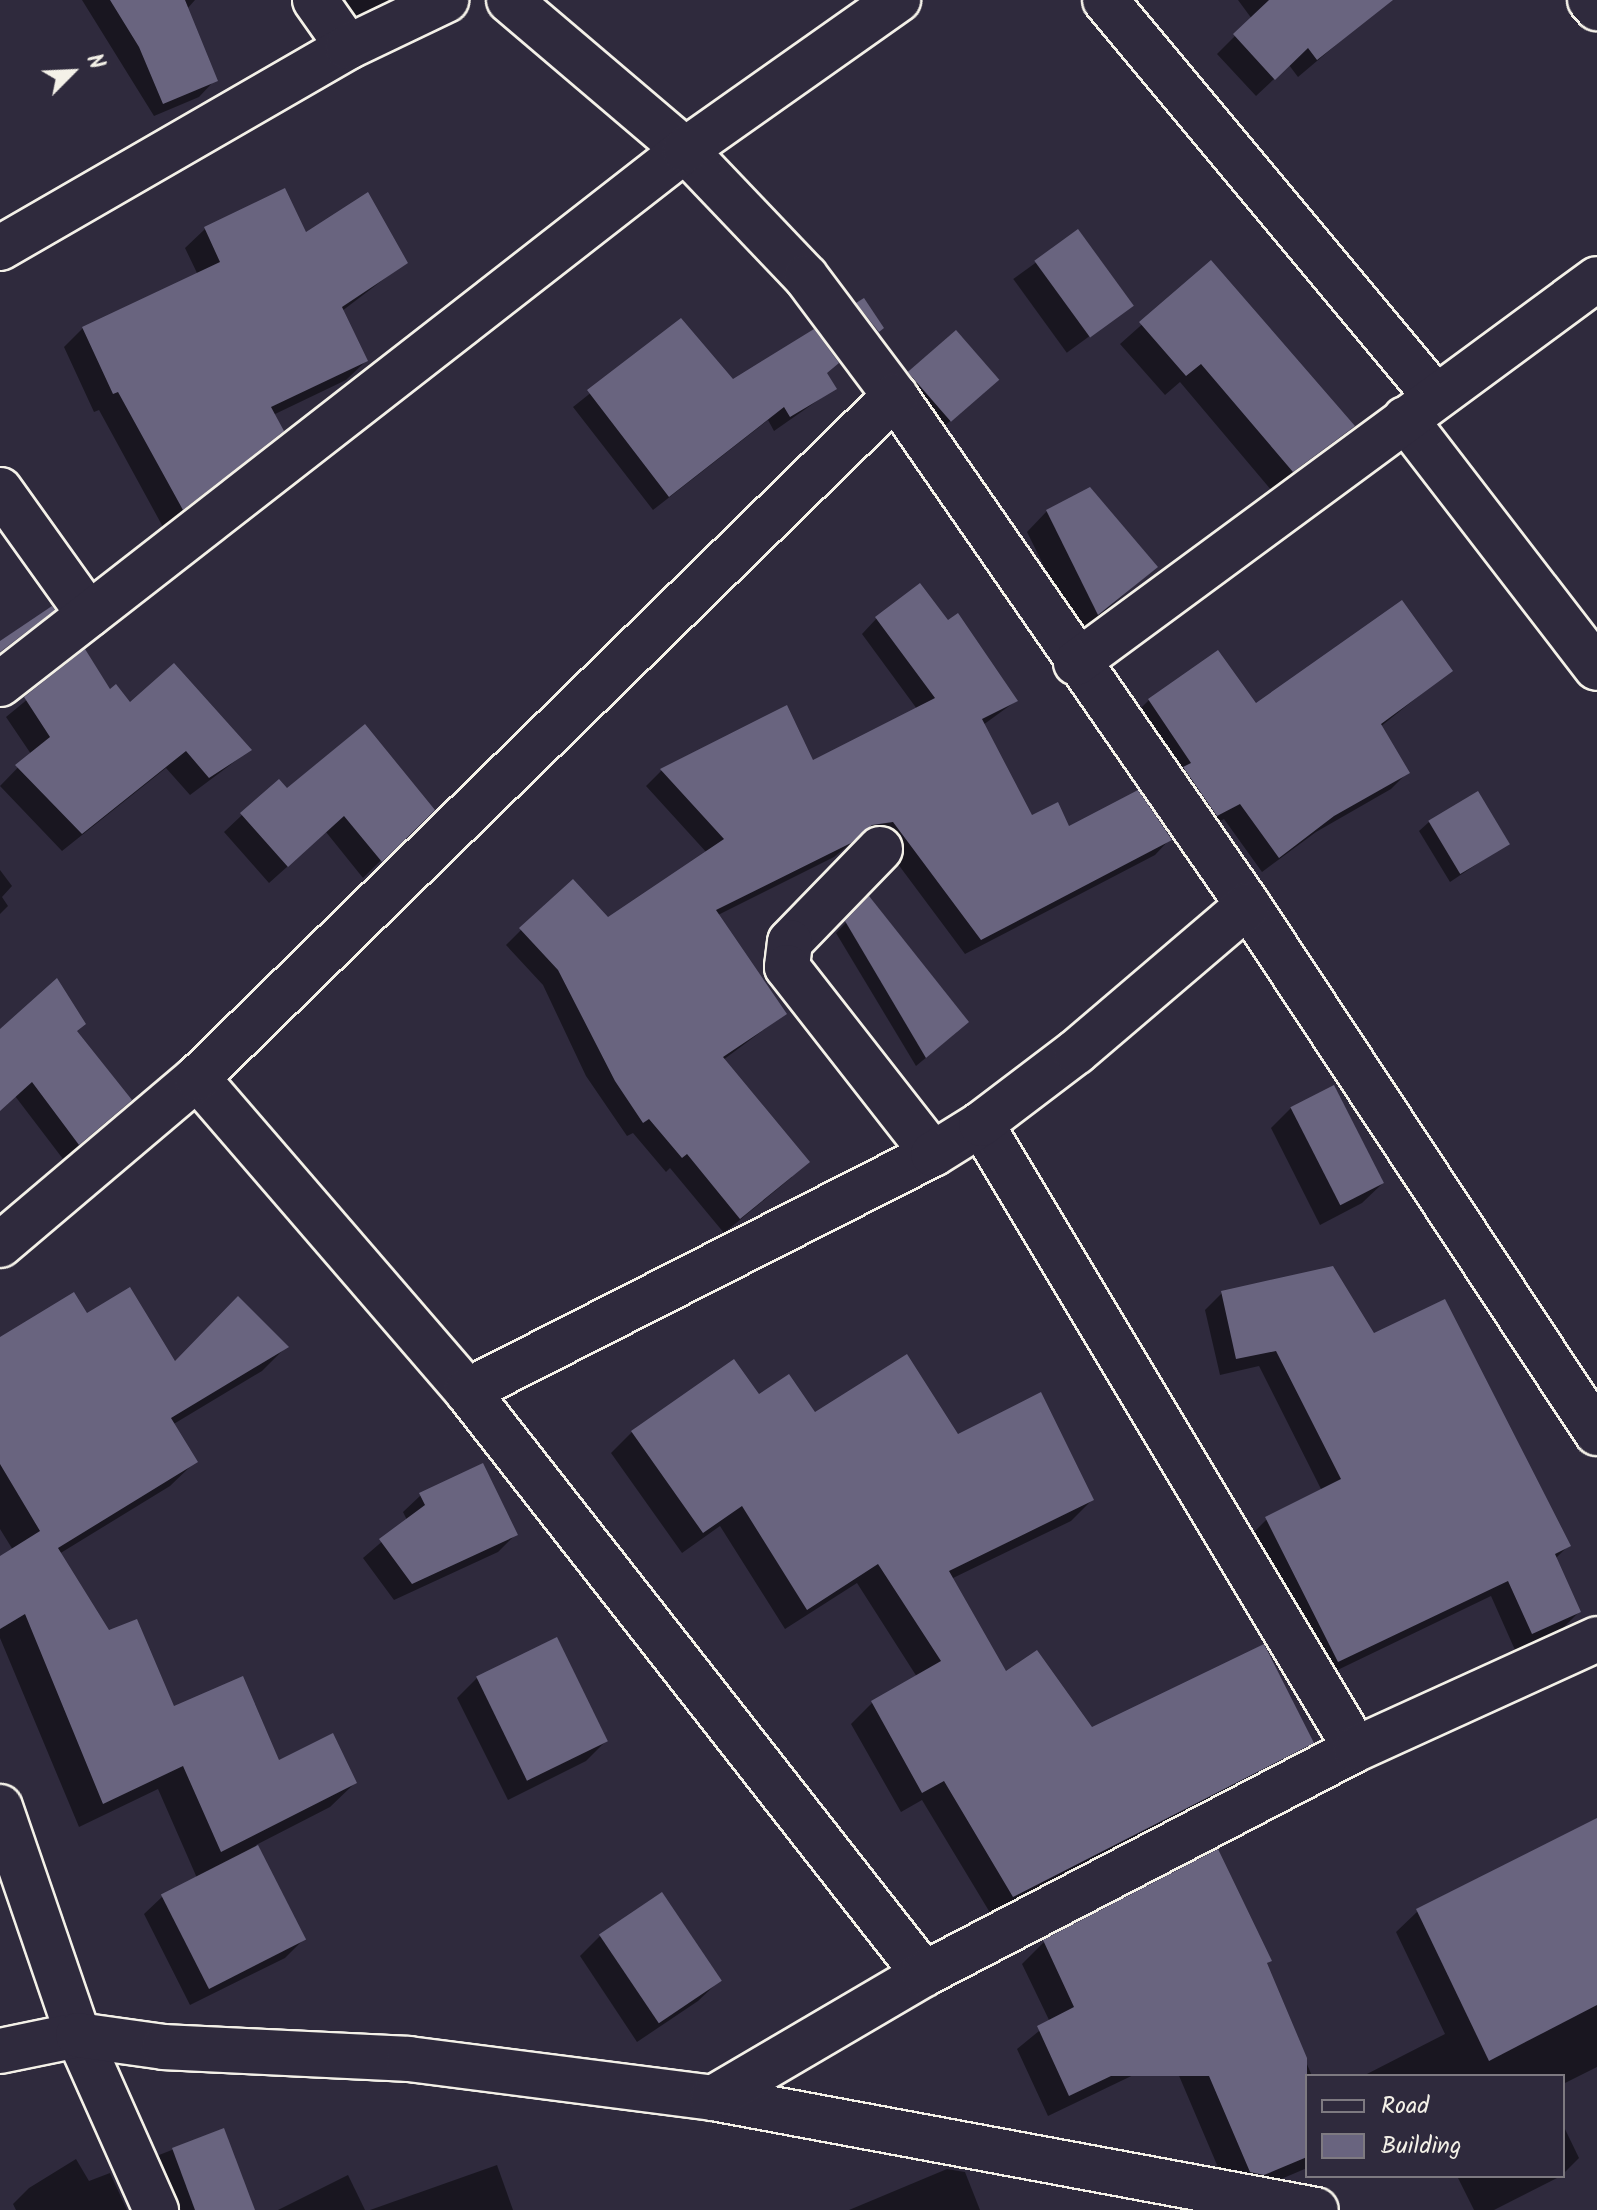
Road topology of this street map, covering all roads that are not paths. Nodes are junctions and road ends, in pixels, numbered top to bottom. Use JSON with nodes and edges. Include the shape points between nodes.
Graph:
{"nodes":[{"id":1,"x":315,"y":0,"type":"edge"},
{"id":2,"x":446,"y":0,"type":"edge"},
{"id":3,"x":509,"y":0,"type":"edge"},
{"id":4,"x":898,"y":0,"type":"edge"},
{"id":5,"x":1105,"y":0,"type":"edge"},
{"id":6,"x":1590,"y":0,"type":"edge"},
{"id":7,"x":1597,"y":8,"type":"edge"},
{"id":8,"x":348,"y":47,"type":"junction"},
{"id":9,"x":685,"y":150,"type":"junction"},
{"id":10,"x":0,"y":248,"type":"edge"},
{"id":11,"x":1597,"y":279,"type":"edge"},
{"id":12,"x":895,"y":396,"type":"junction"},
{"id":13,"x":1420,"y":407,"type":"junction"},
{"id":14,"x":0,"y":490,"type":"edge"},
{"id":15,"x":89,"y":615,"type":"junction"},
{"id":16,"x":1076,"y":663,"type":"junction"},
{"id":17,"x":1597,"y":668,"type":"edge"},
{"id":18,"x":0,"y":684,"type":"edge"},
{"id":19,"x":880,"y":849,"type":"dead end"},
{"id":20,"x":1248,"y":905,"type":"junction"},
{"id":21,"x":197,"y":1078,"type":"junction"},
{"id":22,"x":981,"y":1124,"type":"junction"},
{"id":23,"x":933,"y":1154,"type":"junction"},
{"id":24,"x":0,"y":1245,"type":"edge"},
{"id":25,"x":467,"y":1391,"type":"junction"},
{"id":26,"x":1597,"y":1433,"type":"edge"},
{"id":27,"x":1597,"y":1639,"type":"edge"},
{"id":28,"x":1356,"y":1749,"type":"junction"},
{"id":29,"x":0,"y":1807,"type":"edge"},
{"id":30,"x":924,"y":1974,"type":"junction"},
{"id":31,"x":78,"y":2035,"type":"junction"},
{"id":32,"x":0,"y":2051,"type":"edge"},
{"id":33,"x":713,"y":2098,"type":"junction"},
{"id":34,"x":156,"y":2210,"type":"edge"},
{"id":35,"x":1316,"y":2210,"type":"edge"}],
"edges":[{"from":1,"to":8,"type":"street"},
{"from":2,"to":8,"type":"street"},
{"from":3,"to":9,"type":"street"},
{"from":4,"to":9,"type":"street"},
{"from":5,"to":13,"type":"street"},
{"from":6,"to":7,"type":"street"},
{"from":8,"to":10,"type":"street"},
{"from":9,"to":12,"type":"street","via":[[806,277]]},
{"from":9,"to":15,"type":"street"},
{"from":11,"to":13,"type":"street"},
{"from":12,"to":16,"type":"street"},
{"from":12,"to":21,"type":"street"},
{"from":13,"to":16,"type":"street"},
{"from":13,"to":17,"type":"street"},
{"from":14,"to":15,"type":"street"},
{"from":15,"to":18,"type":"street"},
{"from":16,"to":20,"type":"street"},
{"from":19,"to":23,"type":"street","via":[[790,942],[787,967]]},
{"from":20,"to":22,"type":"street","via":[[1076,1052]]},
{"from":20,"to":26,"type":"street"},
{"from":21,"to":24,"type":"street"},
{"from":21,"to":25,"type":"street"},
{"from":22,"to":23,"type":"street"},
{"from":22,"to":28,"type":"street"},
{"from":23,"to":25,"type":"street"},
{"from":25,"to":30,"type":"street"},
{"from":27,"to":28,"type":"street"},
{"from":28,"to":30,"type":"street"},
{"from":29,"to":31,"type":"street"},
{"from":30,"to":33,"type":"street"},
{"from":31,"to":32,"type":"street"},
{"from":31,"to":33,"type":"street","via":[[164,2047],[409,2059]]},
{"from":31,"to":34,"type":"street"},
{"from":33,"to":35,"type":"street"}]}
